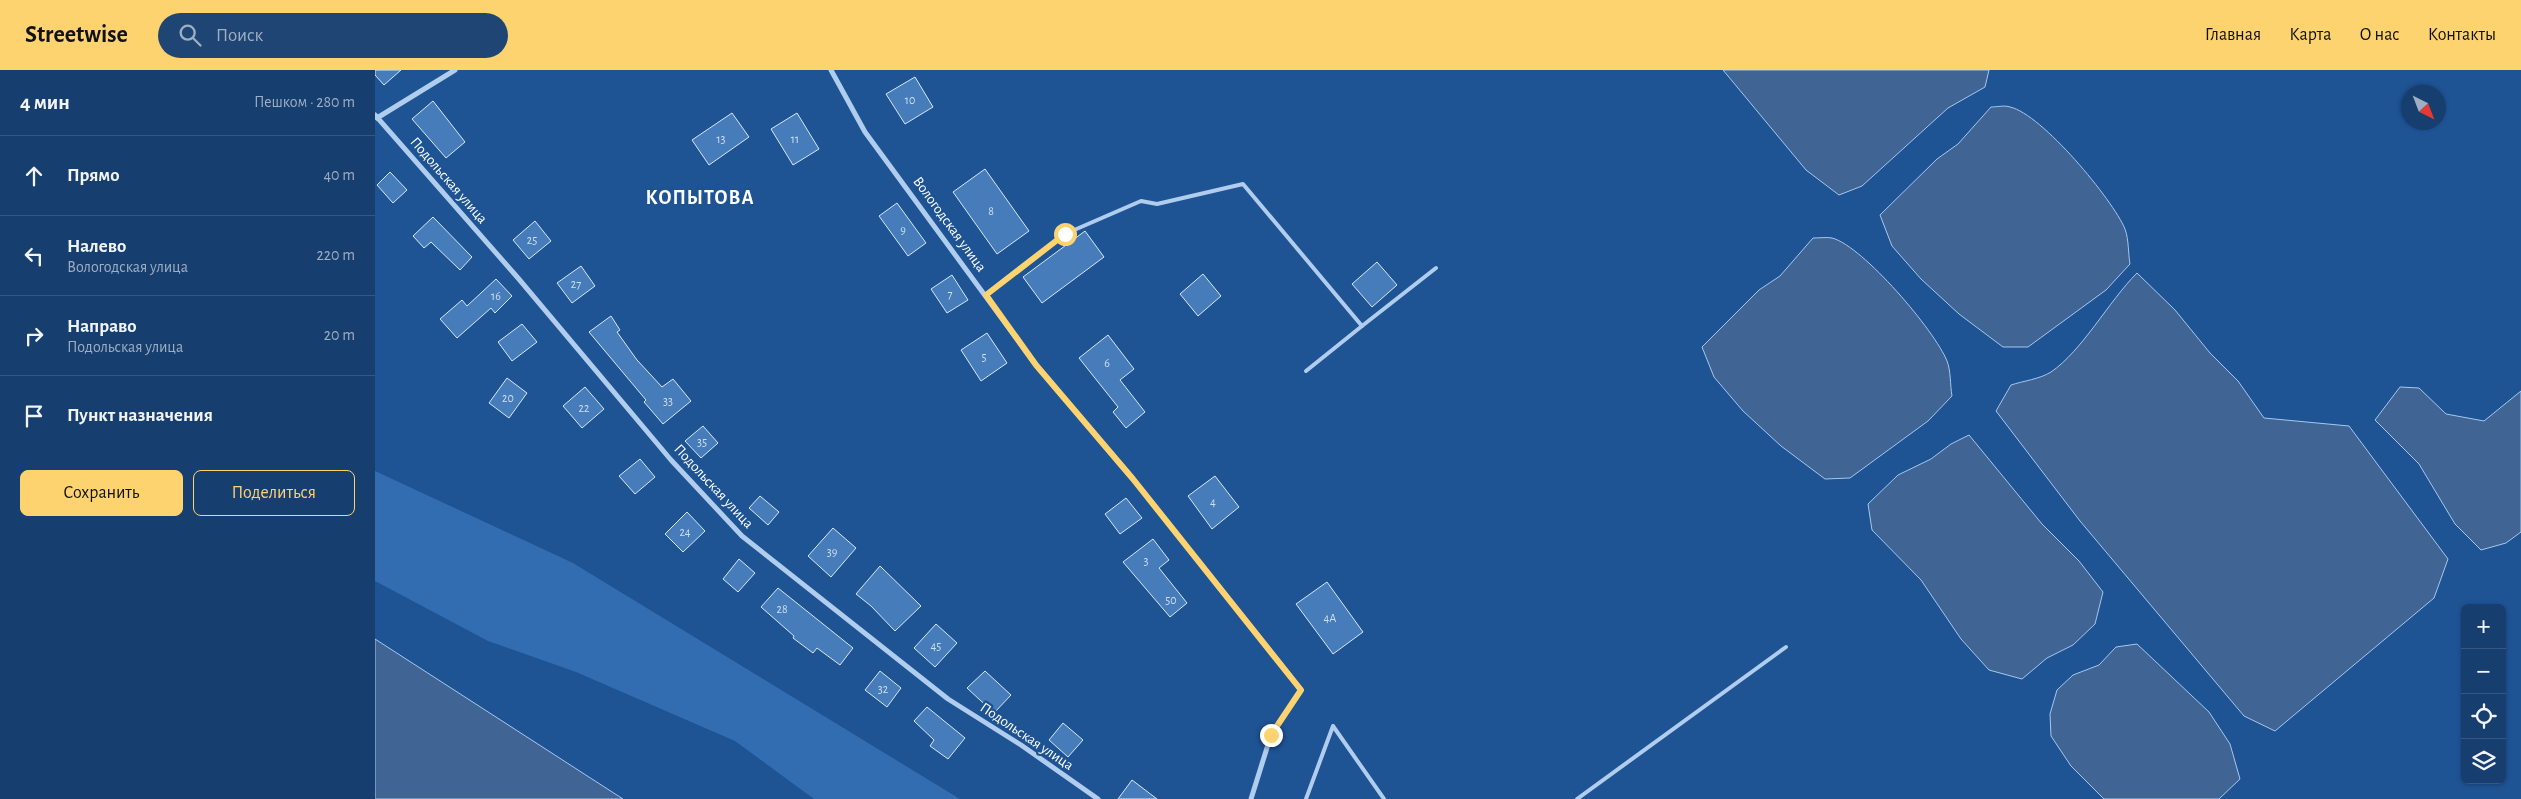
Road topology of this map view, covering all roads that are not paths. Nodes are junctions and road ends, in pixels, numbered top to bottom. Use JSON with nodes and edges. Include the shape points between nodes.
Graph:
{"nodes":[{"id":1,"x":455,"y":70,"type":"edge"},
{"id":2,"x":831,"y":70,"type":"edge"},
{"id":3,"x":376,"y":117,"type":"edge"},
{"id":4,"x":1436,"y":268,"type":"dead end"},
{"id":5,"x":986,"y":295,"type":"junction"},
{"id":6,"x":1362,"y":326,"type":"junction"},
{"id":7,"x":1306,"y":371,"type":"dead end"},
{"id":8,"x":1786,"y":648,"type":"dead end"},
{"id":9,"x":1098,"y":799,"type":"edge"},
{"id":10,"x":1251,"y":799,"type":"edge"},
{"id":11,"x":1306,"y":799,"type":"edge"},
{"id":12,"x":1384,"y":799,"type":"edge"},
{"id":13,"x":1577,"y":799,"type":"edge"}],
"edges":[{"from":1,"to":3,"type":"street","name":"Подольская улица"},
{"from":2,"to":5,"type":"street","name":"Вологодская улица","via":[[865,132]]},
{"from":3,"to":9,"type":"street","name":"Подольская улица","via":[[518,278],[671,460],[742,536],[948,699]]},
{"from":4,"to":6,"type":"lane"},
{"from":5,"to":6,"type":"lane","via":[[1065,234],[1141,201],[1157,204],[1243,184]]},
{"from":5,"to":10,"type":"street","name":"Вологодская улица","via":[[1036,365],[1133,479],[1301,690],[1271,735]]},
{"from":6,"to":7,"type":"lane"},
{"from":8,"to":13,"type":"lane"},
{"from":11,"to":12,"type":"lane","via":[[1333,726]]}]}
